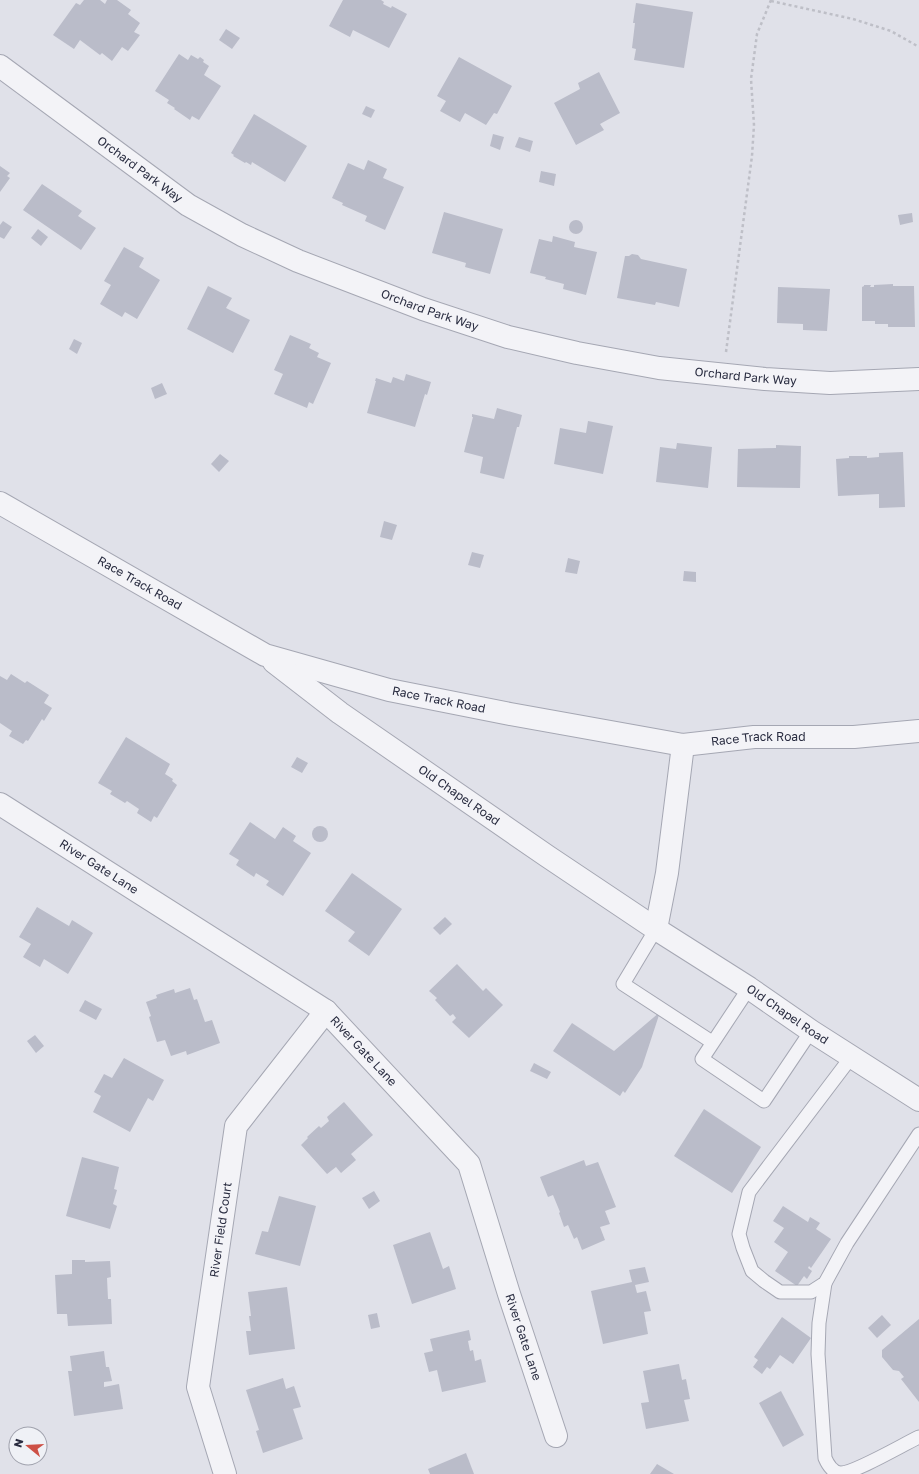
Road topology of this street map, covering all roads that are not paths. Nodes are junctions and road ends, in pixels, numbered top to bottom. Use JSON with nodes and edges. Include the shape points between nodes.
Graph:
{"nodes":[{"id":1,"x":0,"y":66,"type":"edge"},
{"id":2,"x":919,"y":379,"type":"edge"},
{"id":3,"x":0,"y":503,"type":"edge"},
{"id":4,"x":265,"y":655,"type":"junction"},
{"id":5,"x":919,"y":731,"type":"edge"},
{"id":6,"x":684,"y":745,"type":"junction"},
{"id":7,"x":0,"y":804,"type":"edge"},
{"id":8,"x":656,"y":930,"type":"junction"},
{"id":9,"x":749,"y":988,"type":"junction"},
{"id":10,"x":326,"y":1011,"type":"junction"},
{"id":11,"x":811,"y":1031,"type":"junction"},
{"id":12,"x":712,"y":1042,"type":"junction"},
{"id":13,"x":852,"y":1056,"type":"junction"},
{"id":14,"x":919,"y":1100,"type":"edge"},
{"id":15,"x":919,"y":1134,"type":"edge"},
{"id":16,"x":825,"y":1283,"type":"junction"},
{"id":17,"x":556,"y":1436,"type":"dead end"},
{"id":18,"x":919,"y":1437,"type":"edge"},
{"id":19,"x":225,"y":1474,"type":"edge"}],
"edges":[{"from":1,"to":2,"type":"street","name":"Orchard Park Way","via":[[188,205],[242,235],[298,261],[423,309],[508,337],[652,367],[830,383]]},
{"from":3,"to":4,"type":"street","name":"Race Track Road"},
{"from":4,"to":6,"type":"street","name":"Race Track Road","via":[[389,690]]},
{"from":4,"to":8,"type":"street","name":"Old Chapel Road","via":[[340,713]]},
{"from":5,"to":6,"type":"street","name":"Race Track Road","via":[[854,737],[754,737]]},
{"from":6,"to":8,"type":"street","via":[[667,873]]},
{"from":7,"to":10,"type":"street","name":"River Gate Lane"},
{"from":8,"to":9,"type":"street","name":"Old Chapel Road"},
{"from":8,"to":12,"type":"lane","via":[[624,984]]},
{"from":9,"to":11,"type":"street","name":"Old Chapel Road"},
{"from":9,"to":12,"type":"lane"},
{"from":10,"to":17,"type":"street","name":"River Gate Lane","via":[[469,1164]]},
{"from":10,"to":19,"type":"street","name":"River Field Court","via":[[236,1126],[198,1387]]},
{"from":11,"to":12,"type":"lane","via":[[764,1101],[702,1059]]},
{"from":11,"to":13,"type":"street","name":"Old Chapel Road"},
{"from":13,"to":14,"type":"street","name":"Old Chapel Road"},
{"from":13,"to":16,"type":"lane","via":[[749,1192],[739,1234],[752,1270],[780,1292],[811,1292]]},
{"from":15,"to":16,"type":"lane","via":[[847,1242]]},
{"from":16,"to":18,"type":"lane","via":[[819,1323],[818,1354],[825,1458],[830,1468],[838,1473],[847,1472]]}]}
